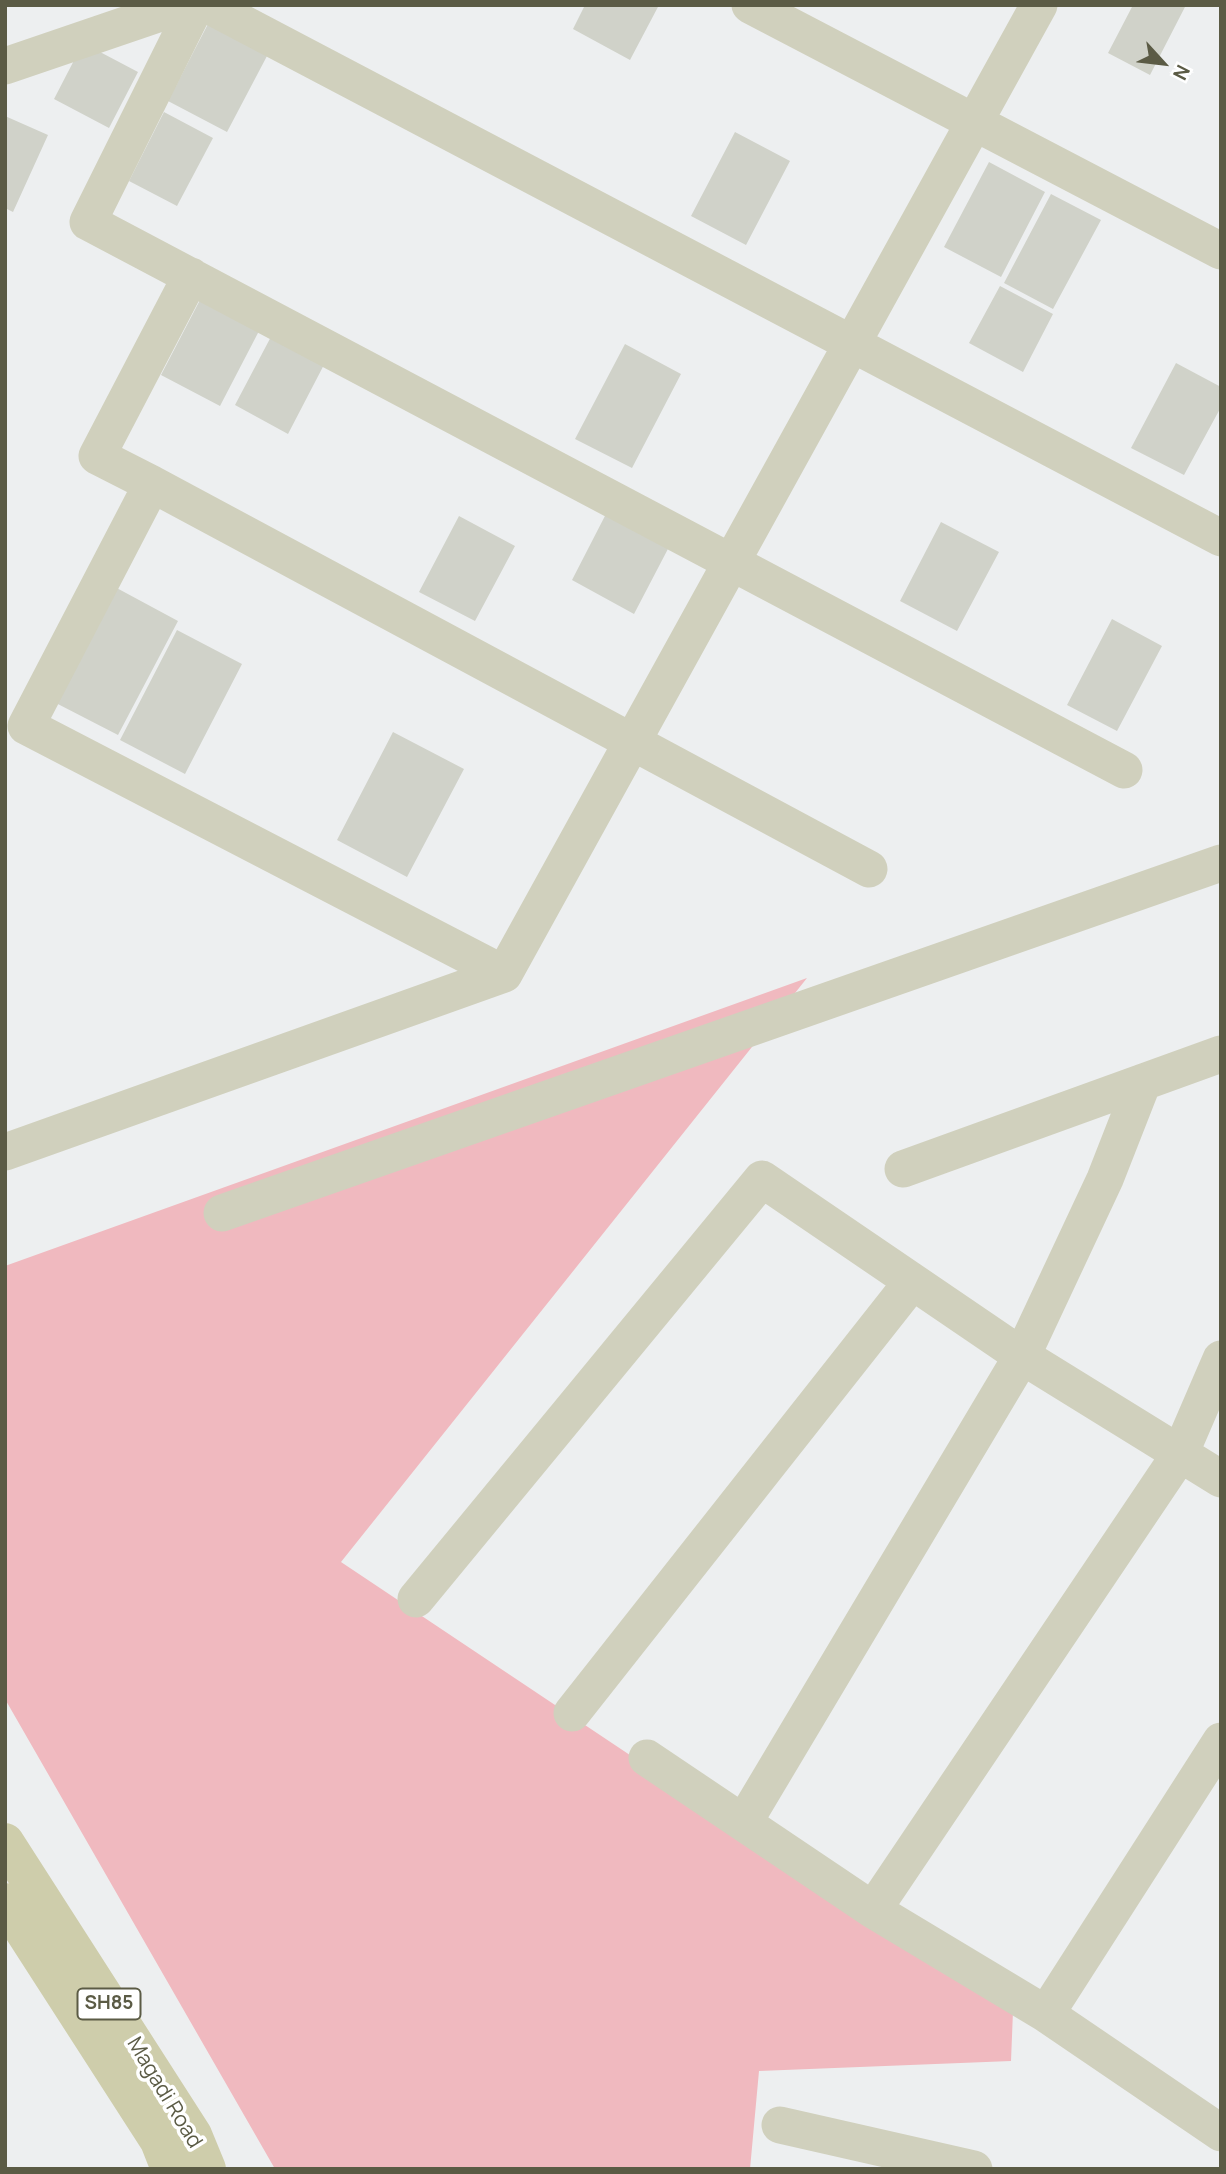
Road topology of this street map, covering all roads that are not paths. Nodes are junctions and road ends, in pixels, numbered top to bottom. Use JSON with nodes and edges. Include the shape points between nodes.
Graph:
{"nodes":[{"id":1,"x":184,"y":5,"type":"edge"},
{"id":2,"x":196,"y":5,"type":"edge"},
{"id":3,"x":208,"y":5,"type":"edge"},
{"id":4,"x":750,"y":5,"type":"edge"},
{"id":5,"x":1039,"y":5,"type":"edge"},
{"id":6,"x":5,"y":66,"type":"edge"},
{"id":7,"x":974,"y":122,"type":"junction"},
{"id":8,"x":1221,"y":251,"type":"edge"},
{"id":9,"x":191,"y":276,"type":"junction"},
{"id":10,"x":852,"y":344,"type":"junction"},
{"id":11,"x":152,"y":484,"type":"junction"},
{"id":12,"x":1221,"y":538,"type":"edge"},
{"id":13,"x":732,"y":562,"type":"junction"},
{"id":14,"x":632,"y":742,"type":"junction"},
{"id":15,"x":1124,"y":770,"type":"dead end"},
{"id":16,"x":1221,"y":863,"type":"edge"},
{"id":17,"x":869,"y":869,"type":"dead end"},
{"id":18,"x":504,"y":974,"type":"junction"},
{"id":19,"x":1221,"y":1054,"type":"edge"},
{"id":20,"x":1143,"y":1082,"type":"junction"},
{"id":21,"x":5,"y":1152,"type":"edge"},
{"id":22,"x":903,"y":1169,"type":"dead end"},
{"id":23,"x":222,"y":1213,"type":"dead end"},
{"id":24,"x":912,"y":1282,"type":"junction"},
{"id":25,"x":1022,"y":1356,"type":"junction"},
{"id":26,"x":1221,"y":1359,"type":"edge"},
{"id":27,"x":1180,"y":1454,"type":"junction"},
{"id":28,"x":1221,"y":1479,"type":"edge"},
{"id":29,"x":416,"y":1599,"type":"dead end"},
{"id":30,"x":572,"y":1713,"type":"dead end"},
{"id":31,"x":1221,"y":1741,"type":"edge"},
{"id":32,"x":648,"y":1758,"type":"dead end"},
{"id":33,"x":744,"y":1822,"type":"junction"},
{"id":34,"x":5,"y":1843,"type":"edge"},
{"id":35,"x":5,"y":1902,"type":"edge"},
{"id":36,"x":873,"y":1910,"type":"junction"},
{"id":37,"x":1046,"y":2014,"type":"junction"},
{"id":38,"x":780,"y":2125,"type":"dead end"},
{"id":39,"x":1221,"y":2133,"type":"edge"},
{"id":40,"x":170,"y":2169,"type":"edge"},
{"id":41,"x":207,"y":2169,"type":"edge"},
{"id":42,"x":974,"y":2169,"type":"edge"}],
"edges":[{"from":1,"to":6,"type":"street"},
{"from":2,"to":9,"type":"street","via":[[88,222]]},
{"from":3,"to":10,"type":"street"},
{"from":4,"to":7,"type":"street"},
{"from":5,"to":7,"type":"street"},
{"from":7,"to":8,"type":"street"},
{"from":7,"to":10,"type":"street"},
{"from":9,"to":11,"type":"street","via":[[97,456]]},
{"from":9,"to":13,"type":"street"},
{"from":10,"to":12,"type":"street"},
{"from":10,"to":13,"type":"street"},
{"from":11,"to":14,"type":"street"},
{"from":11,"to":18,"type":"street","via":[[26,726]]},
{"from":13,"to":14,"type":"street"},
{"from":13,"to":15,"type":"street"},
{"from":14,"to":17,"type":"street"},
{"from":14,"to":18,"type":"street"},
{"from":16,"to":23,"type":"street"},
{"from":18,"to":21,"type":"street"},
{"from":19,"to":20,"type":"street"},
{"from":20,"to":22,"type":"street"},
{"from":20,"to":25,"type":"street","via":[[1105,1179]]},
{"from":24,"to":25,"type":"street"},
{"from":24,"to":29,"type":"street","via":[[762,1179]]},
{"from":24,"to":30,"type":"street"},
{"from":25,"to":27,"type":"street"},
{"from":25,"to":33,"type":"street"},
{"from":26,"to":27,"type":"street"},
{"from":27,"to":28,"type":"street"},
{"from":27,"to":36,"type":"street"},
{"from":31,"to":37,"type":"street"},
{"from":32,"to":33,"type":"street"},
{"from":33,"to":36,"type":"street"},
{"from":34,"to":41,"type":"main road","name":"Magadi Road","number":"SH85","via":[[193,2135]]},
{"from":35,"to":40,"type":"main road","name":"Magadi Road","number":"SH85","via":[[159,2141]]},
{"from":36,"to":37,"type":"street"},
{"from":37,"to":39,"type":"street"},
{"from":38,"to":42,"type":"street"}]}
